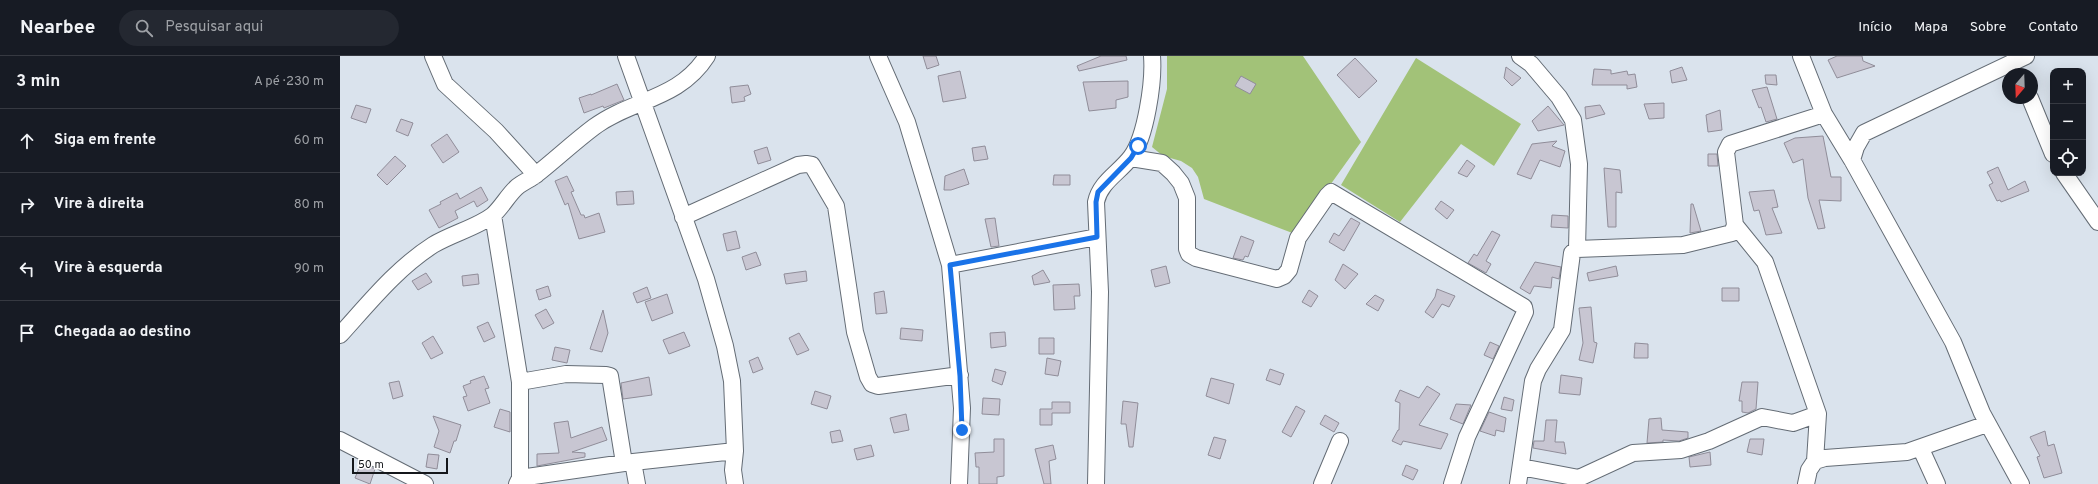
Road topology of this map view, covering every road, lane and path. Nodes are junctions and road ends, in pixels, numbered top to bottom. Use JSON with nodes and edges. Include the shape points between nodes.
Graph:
{"nodes":[{"id":1,"x":433,"y":56,"type":"edge"},
{"id":2,"x":626,"y":56,"type":"edge"},
{"id":3,"x":707,"y":56,"type":"edge"},
{"id":4,"x":878,"y":56,"type":"edge"},
{"id":5,"x":1152,"y":56,"type":"edge"},
{"id":6,"x":1520,"y":56,"type":"edge"},
{"id":7,"x":1800,"y":56,"type":"edge"},
{"id":8,"x":2019,"y":62,"type":"edge"},
{"id":9,"x":642,"y":102,"type":"junction"},
{"id":10,"x":2032,"y":104,"type":"edge"},
{"id":11,"x":1824,"y":114,"type":"junction"},
{"id":12,"x":2050,"y":147,"type":"edge"},
{"id":13,"x":1131,"y":158,"type":"junction"},
{"id":14,"x":1852,"y":160,"type":"junction"},
{"id":15,"x":536,"y":175,"type":"junction"},
{"id":16,"x":2066,"y":176,"type":"edge"},
{"id":17,"x":493,"y":215,"type":"junction"},
{"id":18,"x":683,"y":217,"type":"junction"},
{"id":19,"x":2098,"y":222,"type":"edge"},
{"id":20,"x":1735,"y":225,"type":"junction"},
{"id":21,"x":1097,"y":237,"type":"junction"},
{"id":22,"x":1578,"y":250,"type":"junction"},
{"id":23,"x":950,"y":265,"type":"junction"},
{"id":24,"x":340,"y":335,"type":"edge"},
{"id":25,"x":960,"y":376,"type":"junction"},
{"id":26,"x":520,"y":382,"type":"junction"},
{"id":27,"x":1818,"y":414,"type":"junction"},
{"id":28,"x":1987,"y":424,"type":"junction"},
{"id":29,"x":340,"y":440,"type":"edge"},
{"id":30,"x":1340,"y":441,"type":"dead end"},
{"id":31,"x":1921,"y":449,"type":"junction"},
{"id":32,"x":735,"y":452,"type":"junction"},
{"id":33,"x":1815,"y":461,"type":"junction"},
{"id":34,"x":628,"y":463,"type":"junction"},
{"id":35,"x":1521,"y":467,"type":"junction"},
{"id":36,"x":518,"y":481,"type":"edge"},
{"id":37,"x":424,"y":484,"type":"edge"},
{"id":38,"x":637,"y":484,"type":"edge"},
{"id":39,"x":735,"y":484,"type":"edge"},
{"id":40,"x":959,"y":484,"type":"edge"},
{"id":41,"x":1096,"y":484,"type":"edge"},
{"id":42,"x":1322,"y":484,"type":"edge"},
{"id":43,"x":1452,"y":484,"type":"edge"},
{"id":44,"x":1518,"y":484,"type":"edge"},
{"id":45,"x":1806,"y":484,"type":"edge"},
{"id":46,"x":1937,"y":484,"type":"edge"},
{"id":47,"x":2021,"y":484,"type":"edge"}],
"edges":[{"from":1,"to":15,"type":"street","via":[[445,84],[496,131]]},
{"from":2,"to":9,"type":"street"},
{"from":3,"to":9,"type":"street","via":[[693,75],[679,86]]},
{"from":4,"to":23,"type":"street","via":[[906,122]]},
{"from":5,"to":13,"type":"street","via":[[1152,85],[1138,146]]},
{"from":6,"to":22,"type":"street","via":[[1531,64],[1559,97],[1573,120],[1579,164]]},
{"from":7,"to":11,"type":"street"},
{"from":8,"to":14,"type":"street","via":[[1864,133]]},
{"from":9,"to":15,"type":"street","via":[[593,128]]},
{"from":9,"to":18,"type":"street"},
{"from":10,"to":12,"type":"street"},
{"from":11,"to":14,"type":"street"},
{"from":11,"to":20,"type":"street","via":[[1727,147]]},
{"from":13,"to":21,"type":"street","via":[[1098,192]]},
{"from":13,"to":43,"type":"street","via":[[1162,163],[1181,183],[1187,198],[1187,250],[1196,258],[1277,279],[1284,276],[1289,270],[1298,238],[1331,192],[1524,307],[1525,312],[1468,437]]},
{"from":14,"to":28,"type":"street","via":[[1953,342]]},
{"from":15,"to":17,"type":"street","via":[[518,186]]},
{"from":16,"to":19,"type":"street"},
{"from":17,"to":24,"type":"street","via":[[434,244],[410,262],[387,283]]},
{"from":17,"to":26,"type":"street"},
{"from":18,"to":25,"type":"street","via":[[798,165],[812,165],[836,206],[855,332],[872,384],[878,386]]},
{"from":18,"to":32,"type":"street","via":[[706,279],[730,364]]},
{"from":20,"to":22,"type":"street","via":[[1732,233],[1683,245]]},
{"from":20,"to":27,"type":"street","via":[[1765,262]]},
{"from":21,"to":23,"type":"street"},
{"from":21,"to":41,"type":"street","via":[[1100,292]]},
{"from":22,"to":35,"type":"street","via":[[1572,253],[1562,330],[1533,381]]},
{"from":23,"to":25,"type":"street"},
{"from":25,"to":40,"type":"street","via":[[962,430]]},
{"from":26,"to":34,"type":"street","via":[[566,374],[610,376]]},
{"from":26,"to":36,"type":"street"},
{"from":27,"to":33,"type":"street"},
{"from":27,"to":35,"type":"street","via":[[1793,423],[1762,417],[1709,441],[1681,450],[1633,454],[1580,478]]},
{"from":28,"to":31,"type":"street"},
{"from":28,"to":47,"type":"street"},
{"from":29,"to":37,"type":"street"},
{"from":30,"to":42,"type":"street"},
{"from":31,"to":33,"type":"street"},
{"from":31,"to":46,"type":"street"},
{"from":32,"to":34,"type":"street"},
{"from":32,"to":39,"type":"street"},
{"from":33,"to":45,"type":"street","via":[[1809,470]]},
{"from":34,"to":36,"type":"street"},
{"from":34,"to":38,"type":"street"},
{"from":35,"to":44,"type":"street"}]}
